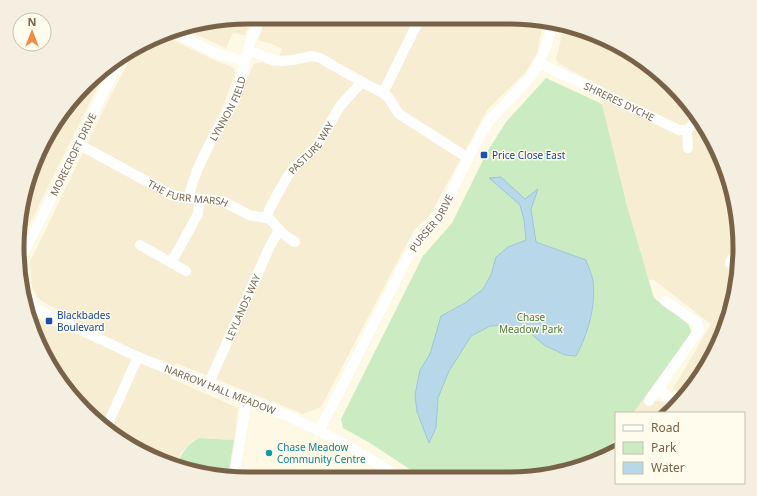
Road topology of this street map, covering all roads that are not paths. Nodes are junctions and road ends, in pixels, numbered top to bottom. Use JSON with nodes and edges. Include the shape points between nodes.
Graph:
{"nodes":[{"id":1,"x":258,"y":24,"type":"edge"},
{"id":2,"x":417,"y":24,"type":"edge"},
{"id":3,"x":552,"y":28,"type":"edge"},
{"id":4,"x":179,"y":35,"type":"edge"},
{"id":5,"x":248,"y":50,"type":"junction"},
{"id":6,"x":245,"y":61,"type":"junction"},
{"id":7,"x":539,"y":63,"type":"junction"},
{"id":8,"x":116,"y":67,"type":"edge"},
{"id":9,"x":362,"y":82,"type":"junction"},
{"id":10,"x":383,"y":92,"type":"junction"},
{"id":11,"x":694,"y":122,"type":"edge"},
{"id":12,"x":687,"y":130,"type":"junction"},
{"id":13,"x":78,"y":144,"type":"junction"},
{"id":14,"x":688,"y":148,"type":"dead end"},
{"id":15,"x":468,"y":158,"type":"junction"},
{"id":16,"x":194,"y":198,"type":"junction"},
{"id":17,"x":266,"y":218,"type":"junction"},
{"id":18,"x":279,"y":230,"type":"junction"},
{"id":19,"x":295,"y":242,"type":"dead end"},
{"id":20,"x":140,"y":245,"type":"dead end"},
{"id":21,"x":24,"y":250,"type":"edge"},
{"id":22,"x":733,"y":258,"type":"edge"},
{"id":23,"x":730,"y":262,"type":"dead end"},
{"id":24,"x":171,"y":263,"type":"junction"},
{"id":25,"x":186,"y":271,"type":"dead end"},
{"id":26,"x":665,"y":301,"type":"dead end"},
{"id":27,"x":32,"y":308,"type":"edge"},
{"id":28,"x":138,"y":358,"type":"junction"},
{"id":29,"x":208,"y":385,"type":"junction"},
{"id":30,"x":658,"y":388,"type":"junction"},
{"id":31,"x":247,"y":400,"type":"junction"},
{"id":32,"x":649,"y":401,"type":"dead end"},
{"id":33,"x":672,"y":401,"type":"edge"},
{"id":34,"x":108,"y":423,"type":"edge"},
{"id":35,"x":319,"y":431,"type":"junction"},
{"id":36,"x":235,"y":472,"type":"edge"},
{"id":37,"x":391,"y":472,"type":"edge"}],
"edges":[{"from":1,"to":5,"type":"street","name":"LYNNON FIELD"},
{"from":2,"to":10,"type":"street"},
{"from":3,"to":7,"type":"street","name":"PURSER DRIVE"},
{"from":4,"to":6,"type":"street","via":[[215,53]]},
{"from":5,"to":6,"type":"street","name":"LYNNON FIELD"},
{"from":5,"to":9,"type":"street","via":[[281,61],[316,56]]},
{"from":6,"to":16,"type":"street","name":"LYNNON FIELD","via":[[235,99],[191,186]]},
{"from":7,"to":12,"type":"street","name":"SHRERES DYCHE","via":[[679,130]]},
{"from":7,"to":15,"type":"street","name":"PURSER DRIVE","via":[[526,82],[489,121]]},
{"from":8,"to":13,"type":"street","name":"MORECROFT DRIVE"},
{"from":9,"to":10,"type":"street"},
{"from":9,"to":17,"type":"street","name":"PASTURE WAY","via":[[340,106],[317,146],[287,177]]},
{"from":10,"to":15,"type":"street","via":[[399,114]]},
{"from":11,"to":12,"type":"street"},
{"from":12,"to":14,"type":"street"},
{"from":13,"to":16,"type":"street","name":"THE FURR MARSH","via":[[172,194]]},
{"from":13,"to":21,"type":"street","name":"MORECROFT DRIVE"},
{"from":15,"to":35,"type":"street","name":"PURSER DRIVE","via":[[439,217],[407,259]]},
{"from":16,"to":17,"type":"street","name":"THE FURR MARSH","via":[[222,201],[249,214]]},
{"from":16,"to":24,"type":"street","name":"LYNNON FIELD","via":[[198,214]]},
{"from":17,"to":18,"type":"street","name":"THE FURR MARSH","via":[[274,222]]},
{"from":18,"to":19,"type":"street","name":"THE FURR MARSH"},
{"from":18,"to":29,"type":"street","name":"LEYLANDS WAY"},
{"from":20,"to":24,"type":"street"},
{"from":22,"to":23,"type":"street"},
{"from":24,"to":25,"type":"street"},
{"from":26,"to":30,"type":"street","via":[[698,323],[699,330]]},
{"from":27,"to":28,"type":"street","name":"NARROW HALL MEADOW"},
{"from":28,"to":29,"type":"street","name":"NARROW HALL MEADOW"},
{"from":28,"to":34,"type":"street"},
{"from":29,"to":31,"type":"street","name":"NARROW HALL MEADOW"},
{"from":30,"to":32,"type":"street"},
{"from":30,"to":33,"type":"street"},
{"from":31,"to":35,"type":"street","name":"NARROW HALL MEADOW"},
{"from":31,"to":36,"type":"street"},
{"from":35,"to":37,"type":"street","name":"NARROW HALL MEADOW","via":[[364,454]]}]}
